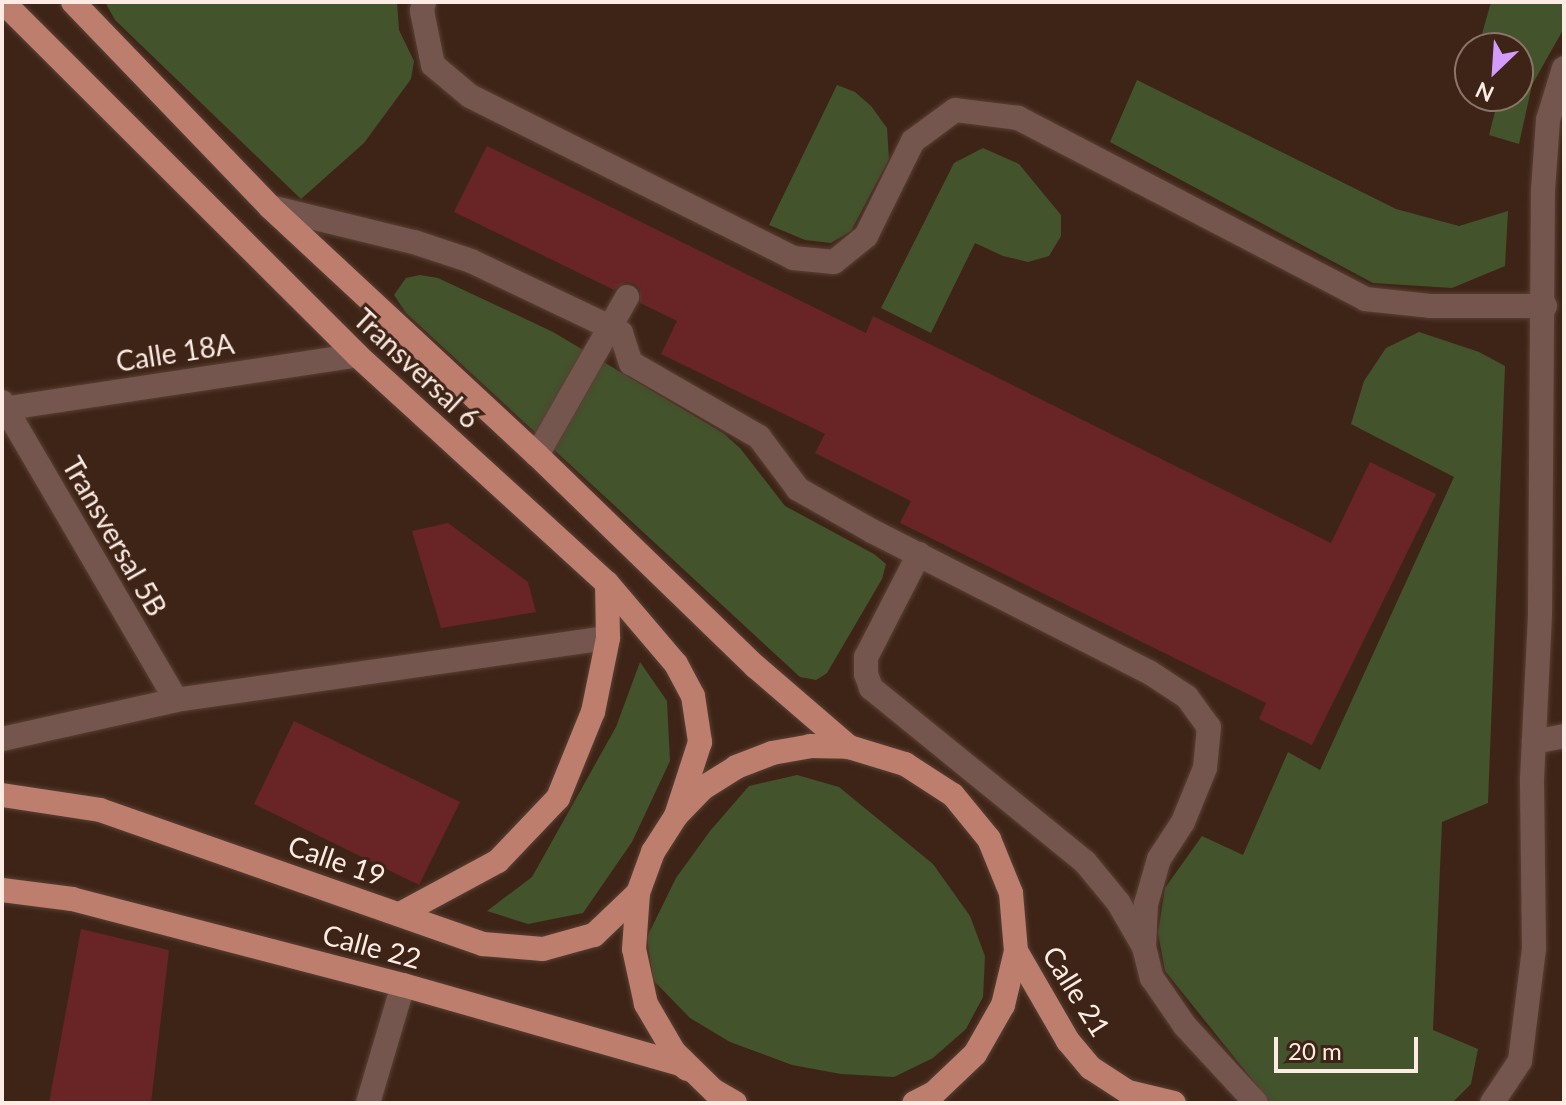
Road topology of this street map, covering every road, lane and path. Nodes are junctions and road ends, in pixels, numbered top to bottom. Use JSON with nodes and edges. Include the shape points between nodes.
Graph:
{"nodes":[{"id":1,"x":3,"y":2,"type":"edge"},
{"id":2,"x":73,"y":2,"type":"edge"},
{"id":3,"x":424,"y":2,"type":"edge"},
{"id":4,"x":1564,"y":68,"type":"edge"},
{"id":5,"x":270,"y":207,"type":"junction"},
{"id":6,"x":627,"y":297,"type":"dead end"},
{"id":7,"x":1545,"y":306,"type":"junction"},
{"id":8,"x":610,"y":327,"type":"junction"},
{"id":9,"x":357,"y":355,"type":"junction"},
{"id":10,"x":4,"y":406,"type":"edge"},
{"id":11,"x":537,"y":455,"type":"junction"},
{"id":12,"x":919,"y":554,"type":"junction"},
{"id":13,"x":607,"y":583,"type":"junction"},
{"id":14,"x":608,"y":638,"type":"junction"},
{"id":15,"x":176,"y":700,"type":"junction"},
{"id":16,"x":1564,"y":736,"type":"edge"},
{"id":17,"x":2,"y":739,"type":"edge"},
{"id":18,"x":1534,"y":742,"type":"junction"},
{"id":19,"x":849,"y":747,"type":"junction"},
{"id":20,"x":2,"y":795,"type":"edge"},
{"id":21,"x":676,"y":816,"type":"junction"},
{"id":22,"x":2,"y":890,"type":"edge"},
{"id":23,"x":638,"y":893,"type":"junction"},
{"id":24,"x":400,"y":914,"type":"junction"},
{"id":25,"x":1144,"y":947,"type":"junction"},
{"id":26,"x":1016,"y":951,"type":"junction"},
{"id":27,"x":403,"y":985,"type":"junction"},
{"id":28,"x":725,"y":1097,"type":"edge"},
{"id":29,"x":368,"y":1103,"type":"edge"},
{"id":30,"x":914,"y":1103,"type":"edge"},
{"id":31,"x":1174,"y":1103,"type":"edge"},
{"id":32,"x":1256,"y":1103,"type":"edge"},
{"id":33,"x":1492,"y":1103,"type":"edge"}],
"edges":[{"from":1,"to":9,"type":"main road","name":"Transversal 6"},
{"from":2,"to":5,"type":"main road","name":"Transversal 6"},
{"from":3,"to":7,"type":"street","via":[[433,65],[470,96],[793,258],[834,262],[866,236],[913,141],[955,110],[1018,118],[1365,299],[1430,306]]},
{"from":4,"to":7,"type":"street","via":[[1547,133]]},
{"from":5,"to":8,"type":"street","via":[[471,261]]},
{"from":5,"to":11,"type":"main road","name":"Transversal 6"},
{"from":6,"to":8,"type":"street"},
{"from":7,"to":18,"type":"street"},
{"from":8,"to":11,"type":"street"},
{"from":8,"to":12,"type":"street","via":[[621,333],[631,363],[759,437],[798,489]]},
{"from":9,"to":10,"type":"street","name":"Calle 18A"},
{"from":9,"to":13,"type":"main road","name":"Transversal 6"},
{"from":10,"to":15,"type":"street","name":"Transversal 5B"},
{"from":11,"to":19,"type":"main road","name":"Transversal 6","via":[[756,667]]},
{"from":12,"to":25,"type":"street","via":[[866,657],[871,688],[1085,862],[1118,902]]},
{"from":12,"to":25,"type":"street","via":[[1149,672],[1187,697],[1209,727],[1205,768],[1183,822],[1159,859],[1146,904]]},
{"from":13,"to":14,"type":"main road"},
{"from":13,"to":21,"type":"main road","name":"Transversal 6","via":[[676,664],[693,696],[700,742]]},
{"from":14,"to":15,"type":"street"},
{"from":14,"to":24,"type":"main road","via":[[593,712],[558,798],[498,861]]},
{"from":15,"to":17,"type":"street"},
{"from":16,"to":18,"type":"street"},
{"from":18,"to":33,"type":"street","via":[[1534,948],[1520,1061]]},
{"from":19,"to":21,"type":"main road","name":"Calle 21","via":[[810,746],[736,767],[703,788]]},
{"from":19,"to":26,"type":"main road","name":"Calle 21","via":[[905,764],[953,795],[989,839],[1011,893]]},
{"from":20,"to":24,"type":"main road","name":"Calle 19","via":[[100,810]]},
{"from":21,"to":23,"type":"main road","name":"Calle 21","via":[[653,852]]},
{"from":22,"to":27,"type":"main road","name":"Calle 22","via":[[72,899]]},
{"from":23,"to":24,"type":"main road","name":"Calle 19","via":[[594,935],[543,949],[483,944]]},
{"from":23,"to":28,"type":"main road","name":"Calle 21","via":[[634,949],[646,1004],[674,1052]]},
{"from":25,"to":32,"type":"street","via":[[1152,978],[1185,1026]]},
{"from":26,"to":30,"type":"main road","name":"Calle 21","via":[[1003,1005],[975,1054],[934,1093]]},
{"from":26,"to":31,"type":"main road","name":"Calle 21","via":[[1068,1041],[1091,1068],[1128,1092]]},
{"from":27,"to":28,"type":"main road","name":"Calle 22","via":[[681,1064]]},
{"from":27,"to":29,"type":"street"}]}
